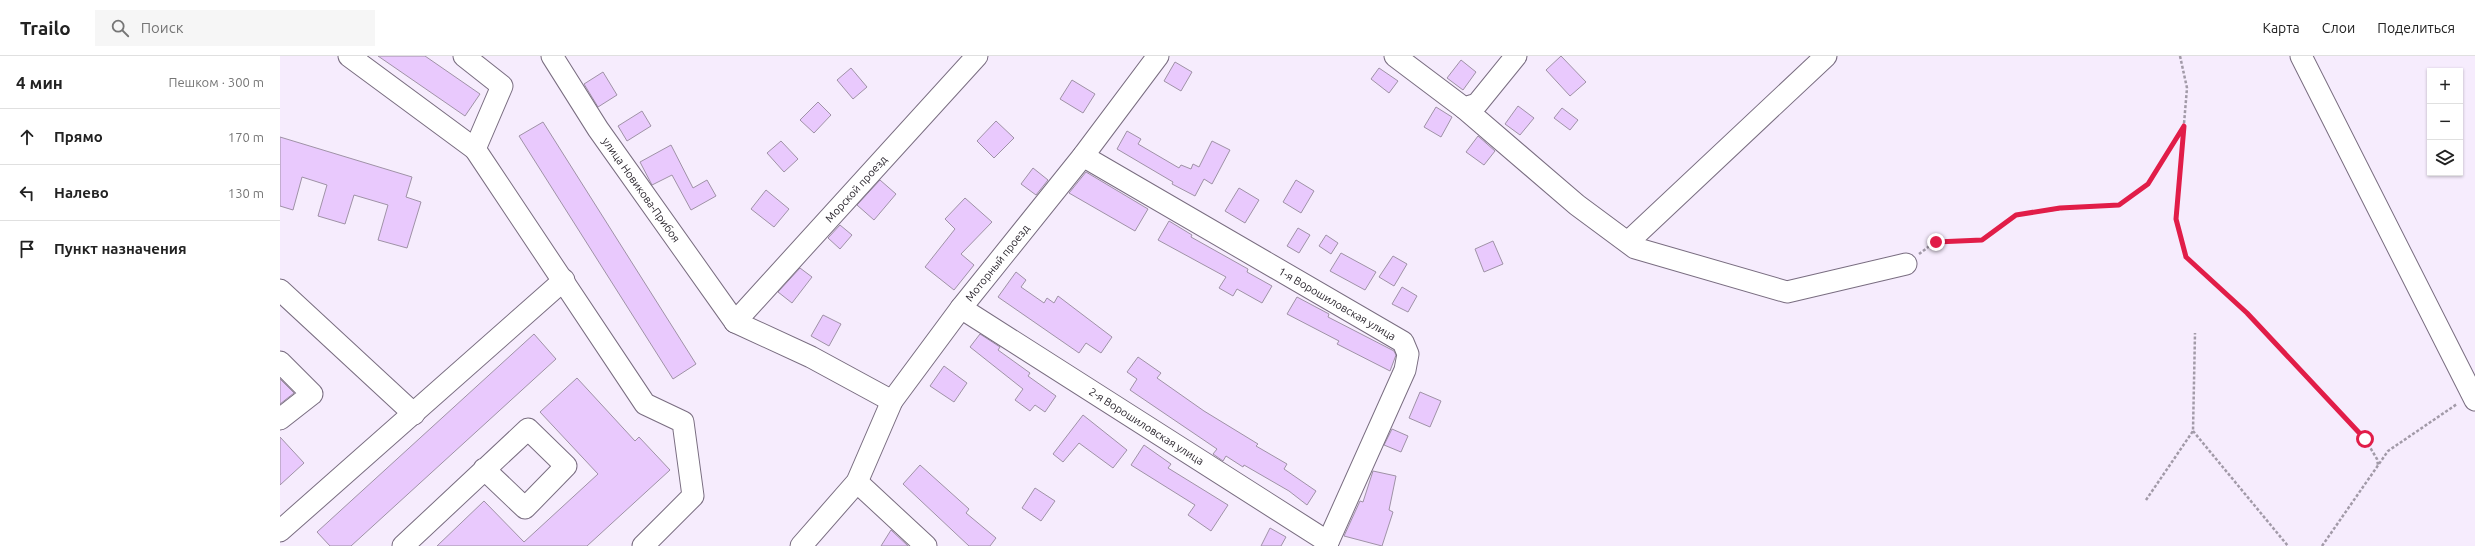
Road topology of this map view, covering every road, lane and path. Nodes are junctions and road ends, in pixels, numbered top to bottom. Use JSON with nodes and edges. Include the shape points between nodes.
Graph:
{"nodes":[{"id":1,"x":349,"y":56,"type":"edge"},
{"id":2,"x":464,"y":56,"type":"edge"},
{"id":3,"x":552,"y":56,"type":"edge"},
{"id":4,"x":977,"y":56,"type":"edge"},
{"id":5,"x":1158,"y":56,"type":"edge"},
{"id":6,"x":1395,"y":56,"type":"edge"},
{"id":7,"x":1516,"y":56,"type":"edge"},
{"id":8,"x":1826,"y":56,"type":"edge"},
{"id":9,"x":2180,"y":56,"type":"edge"},
{"id":10,"x":2302,"y":56,"type":"edge"},
{"id":11,"x":1464,"y":108,"type":"junction"},
{"id":12,"x":2184,"y":126,"type":"junction"},
{"id":13,"x":475,"y":148,"type":"junction"},
{"id":14,"x":1083,"y":156,"type":"junction"},
{"id":15,"x":1628,"y":242,"type":"junction"},
{"id":16,"x":1936,"y":242,"type":"dead end"},
{"id":17,"x":1906,"y":264,"type":"dead end"},
{"id":18,"x":564,"y":280,"type":"junction"},
{"id":19,"x":280,"y":290,"type":"edge"},
{"id":20,"x":961,"y":308,"type":"junction"},
{"id":21,"x":735,"y":322,"type":"junction"},
{"id":22,"x":2195,"y":333,"type":"dead end"},
{"id":23,"x":280,"y":362,"type":"edge"},
{"id":24,"x":2473,"y":397,"type":"edge"},
{"id":25,"x":892,"y":401,"type":"junction"},
{"id":26,"x":414,"y":414,"type":"junction"},
{"id":27,"x":280,"y":419,"type":"edge"},
{"id":28,"x":2193,"y":431,"type":"junction"},
{"id":29,"x":2378,"y":465,"type":"junction"},
{"id":30,"x":484,"y":469,"type":"dead end"},
{"id":31,"x":857,"y":482,"type":"junction"},
{"id":32,"x":2146,"y":500,"type":"dead end"},
{"id":33,"x":280,"y":531,"type":"edge"},
{"id":34,"x":1327,"y":544,"type":"edge"},
{"id":35,"x":403,"y":546,"type":"edge"},
{"id":36,"x":643,"y":546,"type":"edge"},
{"id":37,"x":801,"y":546,"type":"edge"},
{"id":38,"x":926,"y":546,"type":"edge"},
{"id":39,"x":2288,"y":546,"type":"edge"},
{"id":40,"x":2322,"y":546,"type":"edge"}],
"edges":[{"from":1,"to":13,"type":"street"},
{"from":2,"to":13,"type":"street","via":[[502,86]]},
{"from":3,"to":21,"type":"street","name":"улица Новикова-Прибоя","via":[[598,129]]},
{"from":4,"to":21,"type":"street","name":"Морской проезд"},
{"from":5,"to":14,"type":"street","name":"Моторный проезд"},
{"from":6,"to":11,"type":"street"},
{"from":7,"to":11,"type":"street","via":[[1477,104]]},
{"from":8,"to":15,"type":"street"},
{"from":9,"to":12,"type":"path","via":[[2186,88]]},
{"from":10,"to":24,"type":"street"},
{"from":11,"to":15,"type":"street","via":[[1577,206]]},
{"from":12,"to":16,"type":"path","via":[[2148,184],[2119,205],[2060,208],[2016,215],[1982,240]]},
{"from":12,"to":29,"type":"path","via":[[2176,219],[2186,257],[2247,313],[2360,434],[2377,459]]},
{"from":13,"to":18,"type":"street"},
{"from":14,"to":20,"type":"street","name":"Моторный проезд"},
{"from":14,"to":34,"type":"street","name":"1-я Ворошиловская улица","via":[[1387,330],[1403,342],[1408,354],[1405,370]]},
{"from":15,"to":17,"type":"street","via":[[1635,248],[1787,292]]},
{"from":18,"to":26,"type":"street"},
{"from":18,"to":36,"type":"street","via":[[645,404],[683,422],[693,496]]},
{"from":19,"to":26,"type":"street"},
{"from":20,"to":25,"type":"street","name":"Моторный проезд"},
{"from":20,"to":34,"type":"street","name":"2-я Ворошиловская улица"},
{"from":21,"to":25,"type":"street","via":[[811,357]]},
{"from":22,"to":28,"type":"path"},
{"from":23,"to":27,"type":"street","via":[[312,394]]},
{"from":24,"to":29,"type":"path","via":[[2388,451]]},
{"from":25,"to":31,"type":"street","name":"Моторный проезд"},
{"from":26,"to":33,"type":"street"},
{"from":28,"to":32,"type":"path"},
{"from":28,"to":39,"type":"path"},
{"from":29,"to":40,"type":"path"},
{"from":30,"to":35,"type":"street"},
{"from":31,"to":37,"type":"street","name":"Моторный проезд"},
{"from":31,"to":38,"type":"street"}]}
